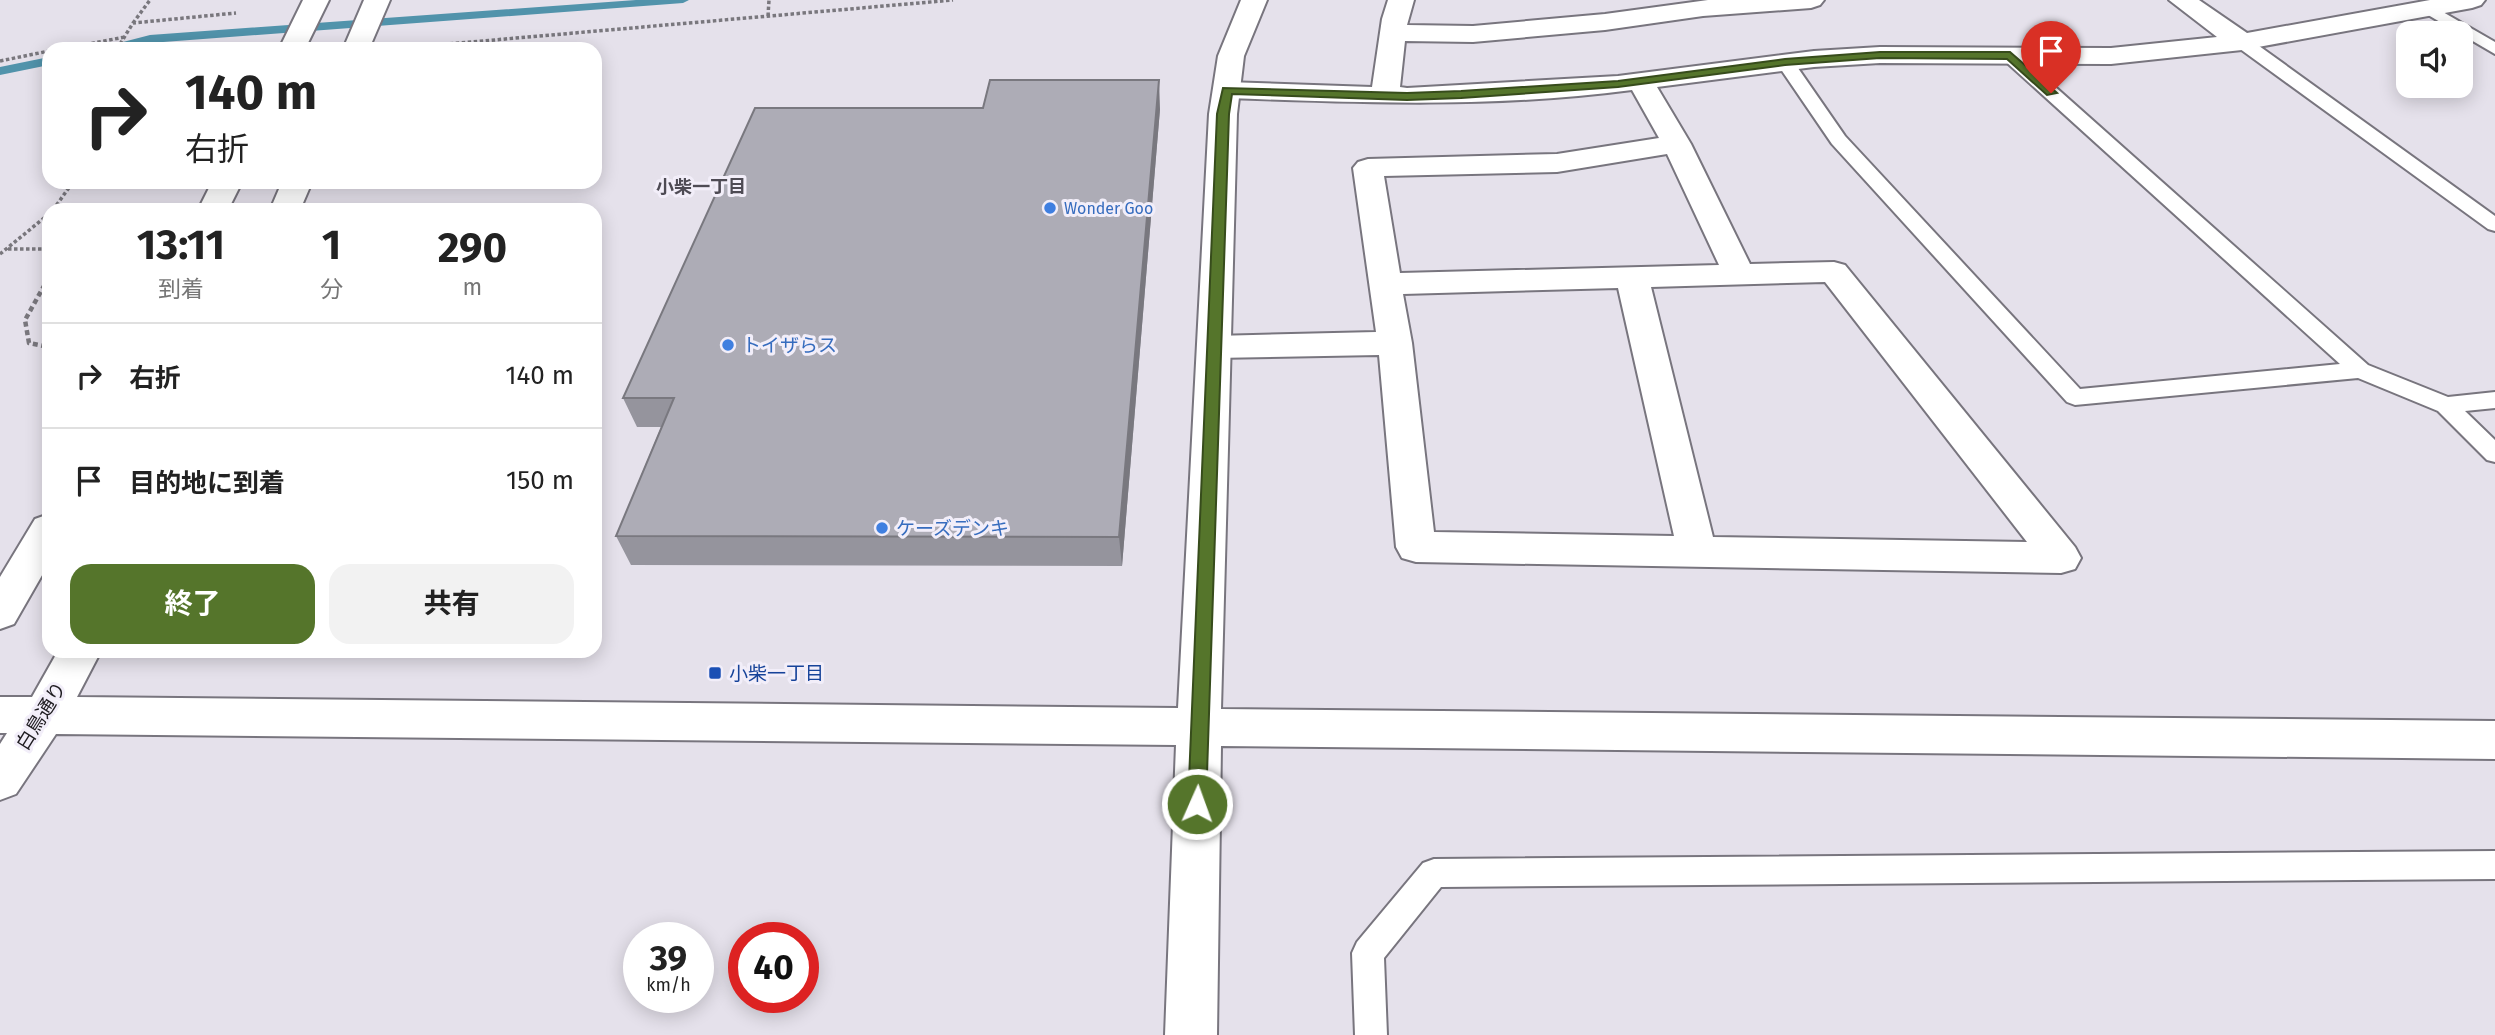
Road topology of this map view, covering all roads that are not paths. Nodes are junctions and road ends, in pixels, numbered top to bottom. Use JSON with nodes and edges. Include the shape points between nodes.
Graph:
{"nodes":[{"id":1,"x":1254,"y":0,"type":"edge"},
{"id":2,"x":1401,"y":0,"type":"edge"},
{"id":3,"x":1811,"y":0,"type":"edge"},
{"id":4,"x":2182,"y":0,"type":"edge"},
{"id":5,"x":2472,"y":0,"type":"edge"},
{"id":6,"x":1745,"y":2,"type":"edge"},
{"id":7,"x":375,"y":5,"type":"edge"},
{"id":8,"x":313,"y":8,"type":"edge"},
{"id":9,"x":2429,"y":9,"type":"junction"},
{"id":10,"x":1393,"y":33,"type":"junction"},
{"id":11,"x":296,"y":42,"type":"edge"},
{"id":12,"x":359,"y":42,"type":"edge"},
{"id":13,"x":2242,"y":42,"type":"junction"},
{"id":14,"x":2495,"y":49,"type":"edge"},
{"id":15,"x":2010,"y":56,"type":"junction"},
{"id":16,"x":1785,"y":62,"type":"junction"},
{"id":17,"x":1640,"y":81,"type":"junction"},
{"id":18,"x":1227,"y":90,"type":"junction"},
{"id":19,"x":1385,"y":95,"type":"junction"},
{"id":20,"x":1677,"y":144,"type":"junction"},
{"id":21,"x":2495,"y":225,"type":"edge"},
{"id":22,"x":1739,"y":274,"type":"junction"},
{"id":23,"x":1632,"y":277,"type":"junction"},
{"id":24,"x":1385,"y":284,"type":"junction"},
{"id":25,"x":1395,"y":343,"type":"junction"},
{"id":26,"x":1214,"y":347,"type":"junction"},
{"id":27,"x":2360,"y":370,"type":"junction"},
{"id":28,"x":2495,"y":400,"type":"edge"},
{"id":29,"x":2446,"y":405,"type":"junction"},
{"id":30,"x":2495,"y":454,"type":"edge"},
{"id":31,"x":42,"y":541,"type":"edge"},
{"id":32,"x":1697,"y":552,"type":"junction"},
{"id":33,"x":0,"y":614,"type":"edge"},
{"id":34,"x":76,"y":658,"type":"edge"},
{"id":35,"x":0,"y":715,"type":"edge"},
{"id":36,"x":46,"y":715,"type":"junction"},
{"id":37,"x":1199,"y":727,"type":"junction"},
{"id":38,"x":2495,"y":740,"type":"edge"},
{"id":39,"x":0,"y":780,"type":"edge"},
{"id":40,"x":2495,"y":865,"type":"edge"},
{"id":41,"x":1191,"y":1035,"type":"edge"},
{"id":42,"x":1371,"y":1035,"type":"edge"}],
"edges":[{"from":1,"to":18,"type":"street","via":[[1231,56]]},
{"from":2,"to":10,"type":"street"},
{"from":3,"to":6,"type":"street"},
{"from":4,"to":13,"type":"street"},
{"from":5,"to":9,"type":"street"},
{"from":6,"to":10,"type":"street","via":[[1534,19],[1473,34]]},
{"from":7,"to":12,"type":"street"},
{"from":8,"to":11,"type":"street"},
{"from":9,"to":13,"type":"street"},
{"from":9,"to":14,"type":"lane"},
{"from":10,"to":19,"type":"street"},
{"from":13,"to":15,"type":"street","via":[[2111,56]]},
{"from":13,"to":21,"type":"lane"},
{"from":15,"to":16,"type":"street","via":[[1880,55]]},
{"from":15,"to":27,"type":"lane"},
{"from":16,"to":17,"type":"street"},
{"from":16,"to":27,"type":"lane","via":[[1838,140],[2076,397]]},
{"from":17,"to":19,"type":"street","via":[[1461,95]]},
{"from":17,"to":20,"type":"street"},
{"from":18,"to":19,"type":"street"},
{"from":18,"to":26,"type":"street"},
{"from":20,"to":22,"type":"street"},
{"from":20,"to":24,"type":"street","via":[[1557,163],[1368,168]]},
{"from":22,"to":23,"type":"street"},
{"from":22,"to":32,"type":"street","via":[[1834,272],[2061,558]]},
{"from":23,"to":24,"type":"street"},
{"from":23,"to":32,"type":"street"},
{"from":24,"to":25,"type":"street"},
{"from":25,"to":26,"type":"street"},
{"from":25,"to":32,"type":"street","via":[[1416,547]]},
{"from":26,"to":37,"type":"street"},
{"from":27,"to":29,"type":"lane"},
{"from":28,"to":29,"type":"lane"},
{"from":29,"to":30,"type":"lane"},
{"from":31,"to":33,"type":"street"},
{"from":34,"to":36,"type":"street","name":"白鳥通り"},
{"from":35,"to":36,"type":"street"},
{"from":36,"to":37,"type":"street"},
{"from":36,"to":39,"type":"street","name":"白鳥通り"},
{"from":37,"to":38,"type":"street"},
{"from":37,"to":41,"type":"street"},
{"from":40,"to":42,"type":"lane","via":[[1434,873],[1368,953]]}]}
